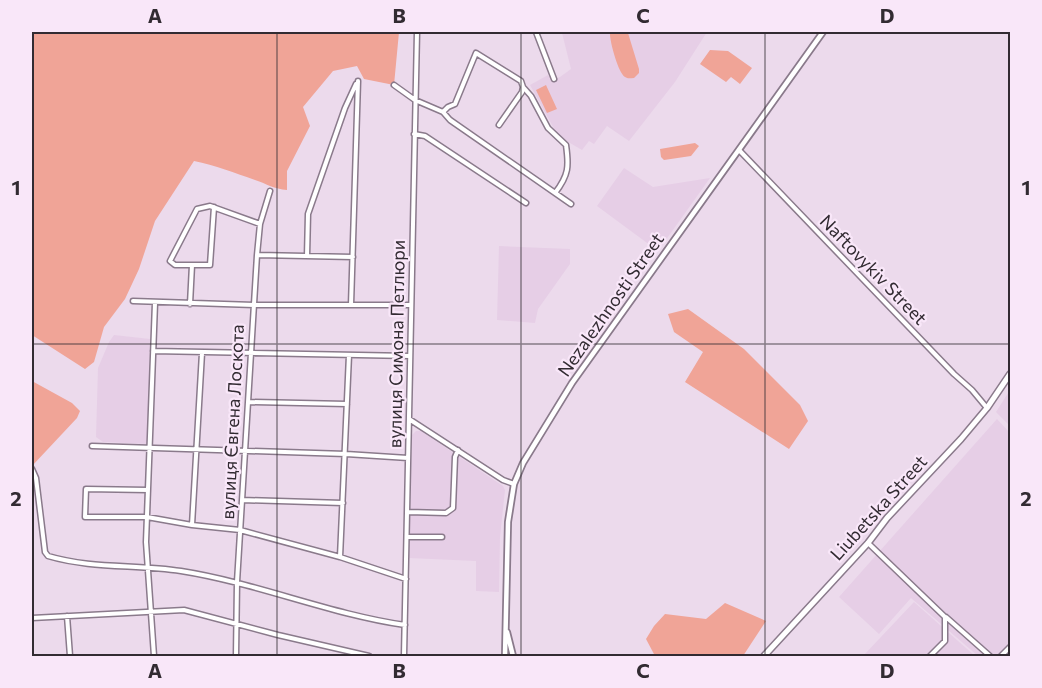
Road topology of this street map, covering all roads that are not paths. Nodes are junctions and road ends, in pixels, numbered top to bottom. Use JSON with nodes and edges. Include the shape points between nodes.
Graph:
{"nodes":[{"id":1,"x":417,"y":32,"type":"edge"},
{"id":2,"x":536,"y":32,"type":"edge"},
{"id":3,"x":823,"y":32,"type":"edge"},
{"id":4,"x":554,"y":79,"type":"dead end"},
{"id":5,"x":394,"y":85,"type":"dead end"},
{"id":6,"x":523,"y":87,"type":"junction"},
{"id":7,"x":416,"y":100,"type":"junction"},
{"id":8,"x":442,"y":112,"type":"junction"},
{"id":9,"x":499,"y":125,"type":"dead end"},
{"id":10,"x":414,"y":134,"type":"junction"},
{"id":11,"x":739,"y":150,"type":"junction"},
{"id":12,"x":270,"y":191,"type":"dead end"},
{"id":13,"x":555,"y":193,"type":"junction"},
{"id":14,"x":526,"y":203,"type":"dead end"},
{"id":15,"x":571,"y":204,"type":"dead end"},
{"id":16,"x":214,"y":207,"type":"junction"},
{"id":17,"x":260,"y":224,"type":"junction"},
{"id":18,"x":257,"y":255,"type":"junction"},
{"id":19,"x":307,"y":256,"type":"junction"},
{"id":20,"x":353,"y":257,"type":"junction"},
{"id":21,"x":192,"y":265,"type":"junction"},
{"id":22,"x":133,"y":301,"type":"dead end"},
{"id":23,"x":155,"y":303,"type":"junction"},
{"id":24,"x":190,"y":304,"type":"junction"},
{"id":25,"x":254,"y":305,"type":"junction"},
{"id":26,"x":351,"y":305,"type":"junction"},
{"id":27,"x":410,"y":305,"type":"junction"},
{"id":28,"x":153,"y":351,"type":"junction"},
{"id":29,"x":202,"y":353,"type":"junction"},
{"id":30,"x":251,"y":354,"type":"junction"},
{"id":31,"x":349,"y":355,"type":"junction"},
{"id":32,"x":410,"y":356,"type":"junction"},
{"id":33,"x":1011,"y":374,"type":"edge"},
{"id":34,"x":248,"y":402,"type":"junction"},
{"id":35,"x":347,"y":404,"type":"junction"},
{"id":36,"x":987,"y":408,"type":"junction"},
{"id":37,"x":409,"y":418,"type":"junction"},
{"id":38,"x":92,"y":446,"type":"dead end"},
{"id":39,"x":150,"y":449,"type":"junction"},
{"id":40,"x":197,"y":449,"type":"junction"},
{"id":41,"x":458,"y":450,"type":"junction"},
{"id":42,"x":245,"y":451,"type":"junction"},
{"id":43,"x":346,"y":454,"type":"junction"},
{"id":44,"x":408,"y":458,"type":"junction"},
{"id":45,"x":32,"y":469,"type":"edge"},
{"id":46,"x":514,"y":484,"type":"junction"},
{"id":47,"x":148,"y":490,"type":"junction"},
{"id":48,"x":242,"y":500,"type":"junction"},
{"id":49,"x":343,"y":502,"type":"junction"},
{"id":50,"x":408,"y":512,"type":"junction"},
{"id":51,"x":147,"y":517,"type":"junction"},
{"id":52,"x":192,"y":525,"type":"junction"},
{"id":53,"x":240,"y":530,"type":"junction"},
{"id":54,"x":407,"y":537,"type":"junction"},
{"id":55,"x":442,"y":537,"type":"dead end"},
{"id":56,"x":868,"y":543,"type":"junction"},
{"id":57,"x":340,"y":557,"type":"junction"},
{"id":58,"x":147,"y":568,"type":"junction"},
{"id":59,"x":406,"y":579,"type":"junction"},
{"id":60,"x":237,"y":582,"type":"junction"},
{"id":61,"x":150,"y":610,"type":"junction"},
{"id":62,"x":67,"y":616,"type":"junction"},
{"id":63,"x":945,"y":617,"type":"junction"},
{"id":64,"x":32,"y":618,"type":"edge"},
{"id":65,"x":236,"y":624,"type":"junction"},
{"id":66,"x":405,"y":625,"type":"junction"},
{"id":67,"x":506,"y":626,"type":"junction"},
{"id":68,"x":1011,"y":647,"type":"edge"},
{"id":69,"x":70,"y":657,"type":"edge"},
{"id":70,"x":154,"y":657,"type":"edge"},
{"id":71,"x":236,"y":657,"type":"edge"},
{"id":72,"x":369,"y":657,"type":"edge"},
{"id":73,"x":404,"y":657,"type":"edge"},
{"id":74,"x":505,"y":657,"type":"edge"},
{"id":75,"x":513,"y":657,"type":"edge"},
{"id":76,"x":764,"y":657,"type":"edge"},
{"id":77,"x":930,"y":657,"type":"edge"},
{"id":78,"x":990,"y":657,"type":"edge"},
{"id":79,"x":1001,"y":657,"type":"edge"}],
"edges":[{"from":1,"to":7,"type":"street","name":"вулиця Симона Петлюри"},
{"from":2,"to":4,"type":"street"},
{"from":3,"to":11,"type":"street","name":"Nezalezhnosti Street"},
{"from":5,"to":7,"type":"street"},
{"from":6,"to":8,"type":"street","via":[[521,81],[476,53],[455,104]]},
{"from":6,"to":9,"type":"street"},
{"from":6,"to":13,"type":"street","via":[[548,128],[566,145],[566,178]]},
{"from":7,"to":8,"type":"street"},
{"from":7,"to":10,"type":"street","name":"вулиця Симона Петлюри"},
{"from":8,"to":13,"type":"street"},
{"from":10,"to":14,"type":"street","via":[[425,136]]},
{"from":10,"to":27,"type":"street","name":"вулиця Симона Петлюри"},
{"from":11,"to":36,"type":"street","name":"Naftovykiv Street"},
{"from":11,"to":46,"type":"street","name":"Nezalezhnosti Street","via":[[572,383]]},
{"from":12,"to":17,"type":"street","name":"вулиця Євгена Лоскота"},
{"from":13,"to":15,"type":"street"},
{"from":16,"to":17,"type":"street"},
{"from":16,"to":21,"type":"street","via":[[210,266]]},
{"from":16,"to":21,"type":"street","via":[[197,209],[170,261],[175,265]]},
{"from":17,"to":18,"type":"street","name":"вулиця Євгена Лоскота"},
{"from":18,"to":19,"type":"street"},
{"from":18,"to":25,"type":"street","name":"вулиця Євгена Лоскота"},
{"from":19,"to":20,"type":"street"},
{"from":19,"to":20,"type":"street","via":[[308,214],[357,81]]},
{"from":20,"to":26,"type":"street"},
{"from":21,"to":24,"type":"street"},
{"from":22,"to":23,"type":"street"},
{"from":23,"to":24,"type":"street"},
{"from":23,"to":28,"type":"street"},
{"from":24,"to":25,"type":"street"},
{"from":25,"to":26,"type":"street"},
{"from":25,"to":30,"type":"street","name":"вулиця Євгена Лоскота"},
{"from":26,"to":27,"type":"street"},
{"from":27,"to":32,"type":"street","name":"вулиця Симона Петлюри"},
{"from":28,"to":29,"type":"street"},
{"from":28,"to":39,"type":"street"},
{"from":29,"to":30,"type":"street"},
{"from":29,"to":40,"type":"street"},
{"from":30,"to":31,"type":"street"},
{"from":30,"to":34,"type":"street","name":"вулиця Євгена Лоскота"},
{"from":31,"to":32,"type":"street"},
{"from":31,"to":35,"type":"street"},
{"from":32,"to":37,"type":"street","name":"вулиця Симона Петлюри"},
{"from":33,"to":36,"type":"main road","name":"Liubetska Street"},
{"from":34,"to":35,"type":"street"},
{"from":34,"to":42,"type":"street","name":"вулиця Євгена Лоскота"},
{"from":35,"to":43,"type":"street"},
{"from":36,"to":56,"type":"main road","name":"Liubetska Street"},
{"from":37,"to":41,"type":"street"},
{"from":37,"to":44,"type":"street","name":"вулиця Симона Петлюри"},
{"from":38,"to":39,"type":"street"},
{"from":39,"to":40,"type":"street"},
{"from":39,"to":47,"type":"street"},
{"from":40,"to":42,"type":"street"},
{"from":40,"to":52,"type":"street"},
{"from":41,"to":46,"type":"street"},
{"from":41,"to":50,"type":"street","via":[[453,508],[446,513]]},
{"from":42,"to":43,"type":"street"},
{"from":42,"to":48,"type":"street","name":"вулиця Євгена Лоскота"},
{"from":43,"to":44,"type":"street"},
{"from":43,"to":49,"type":"street"},
{"from":44,"to":50,"type":"street","name":"вулиця Симона Петлюри"},
{"from":45,"to":58,"type":"street","via":[[48,556],[84,564]]},
{"from":46,"to":67,"type":"street","name":"Nezalezhnosti Street","via":[[508,522]]},
{"from":47,"to":51,"type":"street"},
{"from":47,"to":51,"type":"street","via":[[86,489],[84,517]]},
{"from":48,"to":49,"type":"street"},
{"from":48,"to":53,"type":"street","name":"вулиця Євгена Лоскота"},
{"from":49,"to":57,"type":"street"},
{"from":50,"to":54,"type":"street","name":"вулиця Симона Петлюри"},
{"from":51,"to":52,"type":"street"},
{"from":51,"to":58,"type":"street"},
{"from":52,"to":53,"type":"street"},
{"from":53,"to":57,"type":"street"},
{"from":53,"to":60,"type":"street","name":"вулиця Євгена Лоскота"},
{"from":54,"to":55,"type":"street"},
{"from":54,"to":59,"type":"street","name":"вулиця Симона Петлюри"},
{"from":56,"to":63,"type":"street"},
{"from":56,"to":76,"type":"main road","name":"Liubetska Street"},
{"from":57,"to":59,"type":"street"},
{"from":58,"to":60,"type":"street"},
{"from":58,"to":61,"type":"street"},
{"from":59,"to":66,"type":"street","name":"вулиця Симона Петлюри"},
{"from":60,"to":65,"type":"street","name":"вулиця Євгена Лоскота"},
{"from":60,"to":66,"type":"street","via":[[366,619]]},
{"from":61,"to":62,"type":"street"},
{"from":61,"to":65,"type":"street","via":[[184,610]]},
{"from":61,"to":70,"type":"street"},
{"from":62,"to":64,"type":"street"},
{"from":62,"to":69,"type":"street"},
{"from":63,"to":77,"type":"street","via":[[945,641]]},
{"from":63,"to":78,"type":"street"},
{"from":65,"to":71,"type":"street","name":"вулиця Євгена Лоскота"},
{"from":65,"to":72,"type":"street"},
{"from":66,"to":73,"type":"street","name":"вулиця Симона Петлюри"},
{"from":67,"to":74,"type":"street","name":"Nezalezhnosti Street"},
{"from":67,"to":75,"type":"street","name":"Nezalezhnosti Street"},
{"from":68,"to":79,"type":"street"}]}
